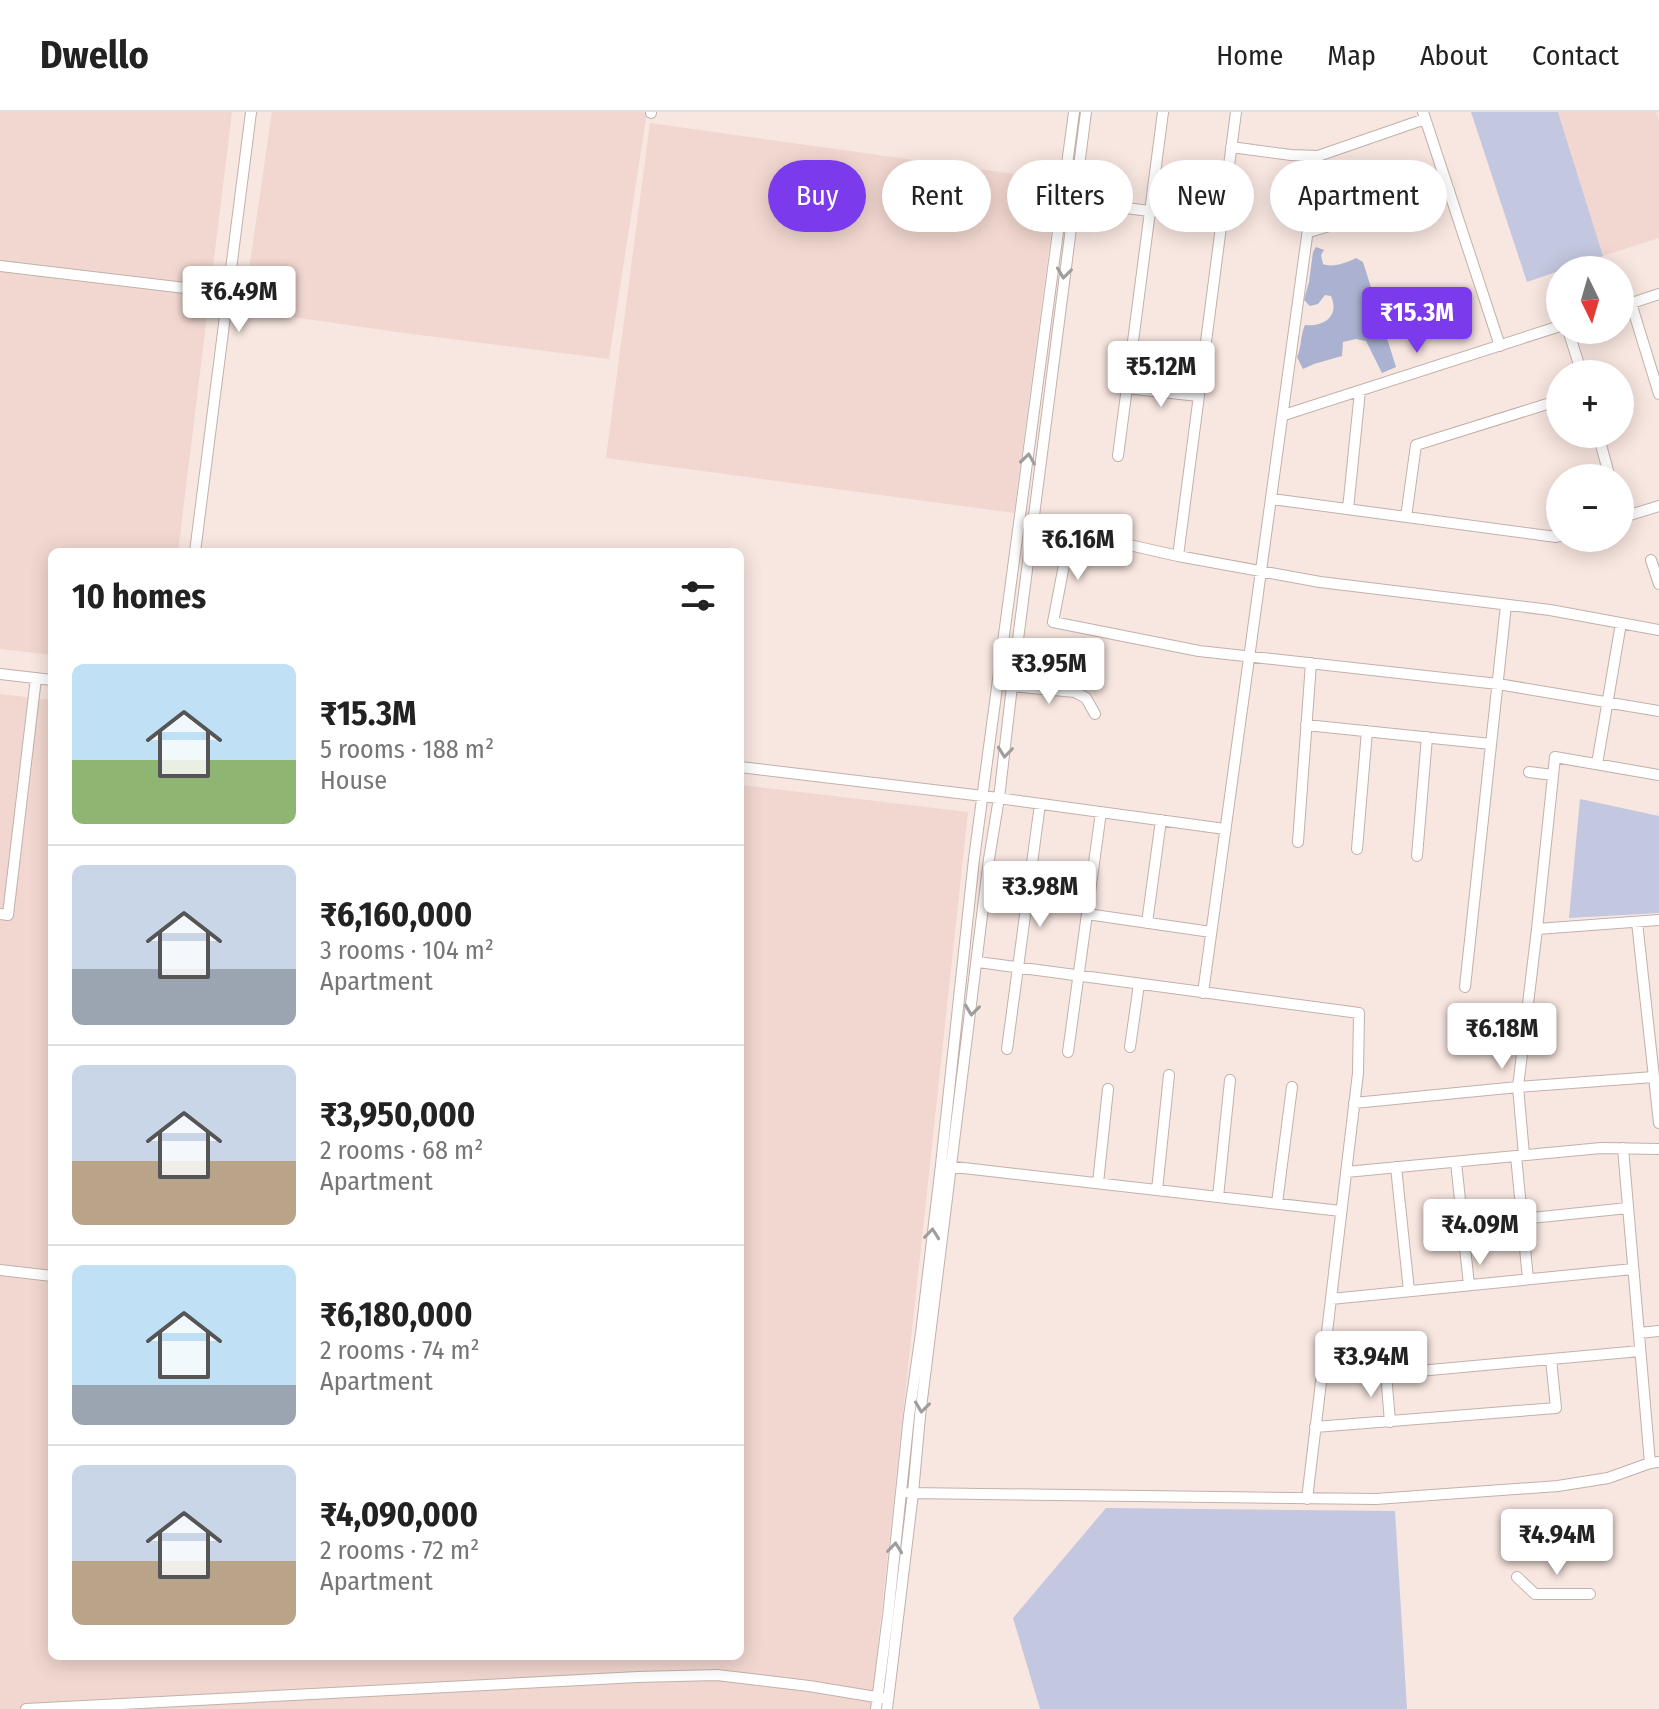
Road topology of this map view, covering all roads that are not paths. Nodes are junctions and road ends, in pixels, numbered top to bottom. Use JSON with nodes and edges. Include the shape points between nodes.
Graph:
{"nodes":[{"id":1,"x":251,"y":112,"type":"edge"},
{"id":2,"x":1074,"y":112,"type":"edge"},
{"id":3,"x":1086,"y":112,"type":"edge"},
{"id":4,"x":1163,"y":112,"type":"edge"},
{"id":5,"x":1236,"y":112,"type":"edge"},
{"id":6,"x":1424,"y":115,"type":"edge"},
{"id":7,"x":1231,"y":147,"type":"junction"},
{"id":8,"x":1318,"y":156,"type":"junction"},
{"id":9,"x":1079,"y":160,"type":"edge"},
{"id":10,"x":1156,"y":160,"type":"edge"},
{"id":11,"x":1229,"y":160,"type":"edge"},
{"id":12,"x":1318,"y":160,"type":"edge"},
{"id":13,"x":1449,"y":190,"type":"joint"},
{"id":14,"x":1133,"y":209,"type":"edge"},
{"id":15,"x":1149,"y":211,"type":"joint"},
{"id":16,"x":1069,"y":232,"type":"edge"},
{"id":17,"x":1220,"y":232,"type":"edge"},
{"id":18,"x":1309,"y":232,"type":"edge"},
{"id":19,"x":0,"y":266,"type":"edge"},
{"id":20,"x":227,"y":293,"type":"junction"},
{"id":21,"x":1659,"y":294,"type":"edge"},
{"id":22,"x":1634,"y":302,"type":"edge"},
{"id":23,"x":1634,"y":327,"type":"edge"},
{"id":24,"x":1546,"y":331,"type":"edge"},
{"id":25,"x":1500,"y":346,"type":"junction"},
{"id":26,"x":1126,"y":388,"type":"junction"},
{"id":27,"x":1360,"y":391,"type":"junction"},
{"id":28,"x":1659,"y":394,"type":"edge"},
{"id":29,"x":1198,"y":396,"type":"junction"},
{"id":30,"x":1546,"y":404,"type":"edge"},
{"id":31,"x":1284,"y":415,"type":"junction"},
{"id":32,"x":1118,"y":456,"type":"dead end"},
{"id":33,"x":1272,"y":499,"type":"junction"},
{"id":34,"x":1659,"y":506,"type":"edge"},
{"id":35,"x":1348,"y":509,"type":"junction"},
{"id":36,"x":1634,"y":514,"type":"edge"},
{"id":37,"x":1406,"y":517,"type":"junction"},
{"id":38,"x":1019,"y":529,"type":"junction"},
{"id":39,"x":1032,"y":531,"type":"junction"},
{"id":40,"x":1070,"y":534,"type":"junction"},
{"id":41,"x":1546,"y":536,"type":"edge"},
{"id":42,"x":195,"y":548,"type":"edge"},
{"id":43,"x":1178,"y":556,"type":"junction"},
{"id":44,"x":1651,"y":560,"type":"dead end"},
{"id":45,"x":1261,"y":571,"type":"junction"},
{"id":46,"x":1658,"y":578,"type":"edge"},
{"id":47,"x":1506,"y":605,"type":"junction"},
{"id":48,"x":1621,"y":623,"type":"junction"},
{"id":49,"x":1659,"y":630,"type":"edge"},
{"id":50,"x":1249,"y":657,"type":"junction"},
{"id":51,"x":1311,"y":663,"type":"junction"},
{"id":52,"x":0,"y":674,"type":"edge"},
{"id":53,"x":36,"y":678,"type":"junction"},
{"id":54,"x":48,"y":680,"type":"edge"},
{"id":55,"x":1498,"y":684,"type":"junction"},
{"id":56,"x":1012,"y":686,"type":"junction"},
{"id":57,"x":1608,"y":702,"type":"junction"},
{"id":58,"x":1659,"y":711,"type":"edge"},
{"id":59,"x":1095,"y":714,"type":"dead end"},
{"id":60,"x":1306,"y":725,"type":"junction"},
{"id":61,"x":1367,"y":731,"type":"junction"},
{"id":62,"x":1427,"y":737,"type":"junction"},
{"id":63,"x":1491,"y":744,"type":"junction"},
{"id":64,"x":1597,"y":764,"type":"junction"},
{"id":65,"x":744,"y":767,"type":"edge"},
{"id":66,"x":1529,"y":772,"type":"dead end"},
{"id":67,"x":1553,"y":775,"type":"junction"},
{"id":68,"x":1659,"y":775,"type":"edge"},
{"id":69,"x":983,"y":796,"type":"junction"},
{"id":70,"x":999,"y":798,"type":"junction"},
{"id":71,"x":1040,"y":804,"type":"junction"},
{"id":72,"x":1101,"y":812,"type":"junction"},
{"id":73,"x":1161,"y":820,"type":"junction"},
{"id":74,"x":1225,"y":829,"type":"junction"},
{"id":75,"x":1298,"y":842,"type":"dead end"},
{"id":76,"x":1357,"y":849,"type":"dead end"},
{"id":77,"x":1417,"y":856,"type":"dead end"},
{"id":78,"x":0,"y":914,"type":"edge"},
{"id":79,"x":1087,"y":914,"type":"junction"},
{"id":80,"x":1659,"y":920,"type":"edge"},
{"id":81,"x":1637,"y":922,"type":"junction"},
{"id":82,"x":1147,"y":923,"type":"junction"},
{"id":83,"x":1537,"y":929,"type":"junction"},
{"id":84,"x":1211,"y":932,"type":"junction"},
{"id":85,"x":978,"y":962,"type":"junction"},
{"id":86,"x":1018,"y":967,"type":"junction"},
{"id":87,"x":1078,"y":976,"type":"junction"},
{"id":88,"x":1139,"y":984,"type":"junction"},
{"id":89,"x":1465,"y":987,"type":"dead end"},
{"id":90,"x":1203,"y":993,"type":"junction"},
{"id":91,"x":1130,"y":1047,"type":"dead end"},
{"id":92,"x":1007,"y":1049,"type":"dead end"},
{"id":93,"x":1068,"y":1052,"type":"dead end"},
{"id":94,"x":1169,"y":1075,"type":"dead end"},
{"id":95,"x":1654,"y":1077,"type":"junction"},
{"id":96,"x":1230,"y":1080,"type":"dead end"},
{"id":97,"x":1292,"y":1087,"type":"dead end"},
{"id":98,"x":1518,"y":1087,"type":"junction"},
{"id":99,"x":1108,"y":1089,"type":"dead end"},
{"id":100,"x":1354,"y":1103,"type":"junction"},
{"id":101,"x":1659,"y":1123,"type":"edge"},
{"id":102,"x":1623,"y":1148,"type":"junction"},
{"id":103,"x":1659,"y":1149,"type":"edge"},
{"id":104,"x":1520,"y":1155,"type":"junction"},
{"id":105,"x":1456,"y":1162,"type":"junction"},
{"id":106,"x":946,"y":1166,"type":"junction"},
{"id":107,"x":1396,"y":1167,"type":"junction"},
{"id":108,"x":1346,"y":1172,"type":"junction"},
{"id":109,"x":1098,"y":1183,"type":"junction"},
{"id":110,"x":1157,"y":1190,"type":"junction"},
{"id":111,"x":1218,"y":1197,"type":"junction"},
{"id":112,"x":1277,"y":1203,"type":"junction"},
{"id":113,"x":1628,"y":1208,"type":"junction"},
{"id":114,"x":1341,"y":1211,"type":"junction"},
{"id":115,"x":1522,"y":1219,"type":"junction"},
{"id":116,"x":935,"y":1261,"type":"junction"},
{"id":117,"x":1633,"y":1269,"type":"junction"},
{"id":118,"x":0,"y":1270,"type":"edge"},
{"id":119,"x":48,"y":1276,"type":"edge"},
{"id":120,"x":1528,"y":1279,"type":"junction"},
{"id":121,"x":1469,"y":1285,"type":"junction"},
{"id":122,"x":1409,"y":1291,"type":"junction"},
{"id":123,"x":1331,"y":1299,"type":"junction"},
{"id":124,"x":1659,"y":1331,"type":"edge"},
{"id":125,"x":1639,"y":1333,"type":"junction"},
{"id":126,"x":1640,"y":1351,"type":"junction"},
{"id":127,"x":1551,"y":1359,"type":"junction"},
{"id":128,"x":1390,"y":1422,"type":"junction"},
{"id":129,"x":1315,"y":1427,"type":"junction"},
{"id":130,"x":1654,"y":1463,"type":"edge"},
{"id":131,"x":900,"y":1493,"type":"junction"},
{"id":132,"x":913,"y":1493,"type":"junction"},
{"id":133,"x":1307,"y":1499,"type":"junction"},
{"id":134,"x":1517,"y":1577,"type":"dead end"},
{"id":135,"x":1590,"y":1594,"type":"dead end"},
{"id":136,"x":882,"y":1704,"type":"edge"},
{"id":137,"x":26,"y":1709,"type":"edge"}],
"edges":[{"from":1,"to":20,"type":"street"},
{"from":38,"to":2,"type":"street","one_way":true},
{"from":3,"to":9,"type":"street"},
{"from":4,"to":10,"type":"street"},
{"from":5,"to":7,"type":"street"},
{"from":6,"to":8,"type":"street"},
{"from":6,"to":13,"type":"street"},
{"from":7,"to":8,"type":"street"},
{"from":7,"to":11,"type":"street"},
{"from":8,"to":12,"type":"street"},
{"from":13,"to":25,"type":"street"},
{"from":14,"to":15,"type":"street"},
{"from":15,"to":26,"type":"street"},
{"from":16,"to":39,"type":"street","one_way":true},
{"from":17,"to":29,"type":"street"},
{"from":18,"to":31,"type":"street"},
{"from":19,"to":20,"type":"street"},
{"from":20,"to":42,"type":"street"},
{"from":21,"to":22,"type":"street"},
{"from":23,"to":28,"type":"street"},
{"from":24,"to":25,"type":"street"},
{"from":25,"to":27,"type":"street"},
{"from":26,"to":29,"type":"street"},
{"from":26,"to":32,"type":"street"},
{"from":27,"to":31,"type":"street"},
{"from":27,"to":35,"type":"street"},
{"from":29,"to":43,"type":"street"},
{"from":30,"to":37,"type":"street","via":[[1416,445]]},
{"from":31,"to":33,"type":"street"},
{"from":33,"to":35,"type":"street"},
{"from":33,"to":45,"type":"street"},
{"from":34,"to":36,"type":"street"},
{"from":35,"to":37,"type":"street"},
{"from":37,"to":41,"type":"street"},
{"from":38,"to":39,"type":"street"},
{"from":38,"to":69,"type":"street"},
{"from":39,"to":40,"type":"street"},
{"from":39,"to":56,"type":"street"},
{"from":40,"to":43,"type":"street"},
{"from":40,"to":50,"type":"street","via":[[1053,622]]},
{"from":43,"to":45,"type":"street"},
{"from":44,"to":46,"type":"street"},
{"from":45,"to":47,"type":"street"},
{"from":45,"to":50,"type":"street"},
{"from":47,"to":48,"type":"street"},
{"from":47,"to":55,"type":"street"},
{"from":48,"to":49,"type":"street"},
{"from":48,"to":57,"type":"street"},
{"from":50,"to":51,"type":"street"},
{"from":50,"to":74,"type":"street"},
{"from":51,"to":55,"type":"street"},
{"from":51,"to":60,"type":"street"},
{"from":52,"to":53,"type":"street"},
{"from":53,"to":54,"type":"street"},
{"from":53,"to":78,"type":"street","via":[[8,915]]},
{"from":55,"to":57,"type":"street"},
{"from":55,"to":63,"type":"street"},
{"from":56,"to":59,"type":"street","via":[[1075,692],[1086,698]]},
{"from":56,"to":70,"type":"street","one_way":true},
{"from":57,"to":58,"type":"street"},
{"from":57,"to":64,"type":"street"},
{"from":60,"to":61,"type":"street"},
{"from":60,"to":75,"type":"street"},
{"from":61,"to":62,"type":"street"},
{"from":61,"to":76,"type":"street"},
{"from":62,"to":63,"type":"street"},
{"from":62,"to":77,"type":"street"},
{"from":63,"to":89,"type":"street"},
{"from":64,"to":67,"type":"street","via":[[1555,757]]},
{"from":64,"to":68,"type":"street"},
{"from":65,"to":69,"type":"street"},
{"from":66,"to":67,"type":"street"},
{"from":67,"to":83,"type":"street"},
{"from":69,"to":70,"type":"street"},
{"from":69,"to":106,"type":"street"},
{"from":70,"to":71,"type":"street"},
{"from":70,"to":85,"type":"street"},
{"from":71,"to":72,"type":"street"},
{"from":71,"to":86,"type":"street"},
{"from":72,"to":73,"type":"street"},
{"from":72,"to":79,"type":"street"},
{"from":73,"to":74,"type":"street"},
{"from":73,"to":82,"type":"street"},
{"from":74,"to":84,"type":"street"},
{"from":79,"to":82,"type":"street"},
{"from":79,"to":87,"type":"street"},
{"from":80,"to":81,"type":"street"},
{"from":81,"to":83,"type":"street"},
{"from":81,"to":95,"type":"street"},
{"from":82,"to":84,"type":"street"},
{"from":83,"to":98,"type":"street"},
{"from":84,"to":90,"type":"street"},
{"from":85,"to":86,"type":"street"},
{"from":85,"to":106,"type":"street","one_way":true},
{"from":86,"to":87,"type":"street"},
{"from":86,"to":92,"type":"street"},
{"from":87,"to":88,"type":"street"},
{"from":87,"to":93,"type":"street"},
{"from":88,"to":90,"type":"street"},
{"from":88,"to":91,"type":"street"},
{"from":90,"to":100,"type":"street","via":[[1359,1013]]},
{"from":94,"to":110,"type":"street"},
{"from":95,"to":98,"type":"street"},
{"from":95,"to":101,"type":"street"},
{"from":96,"to":111,"type":"street"},
{"from":97,"to":112,"type":"street"},
{"from":98,"to":100,"type":"street"},
{"from":98,"to":104,"type":"street"},
{"from":99,"to":109,"type":"street"},
{"from":100,"to":108,"type":"street"},
{"from":102,"to":103,"type":"street"},
{"from":102,"to":104,"type":"street"},
{"from":102,"to":113,"type":"street"},
{"from":104,"to":105,"type":"street"},
{"from":104,"to":115,"type":"street"},
{"from":105,"to":107,"type":"street"},
{"from":105,"to":121,"type":"street"},
{"from":106,"to":109,"type":"street"},
{"from":106,"to":116,"type":"street"},
{"from":107,"to":108,"type":"street"},
{"from":107,"to":122,"type":"street"},
{"from":108,"to":114,"type":"street"},
{"from":109,"to":110,"type":"street"},
{"from":110,"to":111,"type":"street"},
{"from":111,"to":112,"type":"street"},
{"from":112,"to":114,"type":"street"},
{"from":113,"to":115,"type":"street"},
{"from":113,"to":117,"type":"street"},
{"from":114,"to":123,"type":"street"},
{"from":115,"to":120,"type":"street"},
{"from":116,"to":131,"type":"street"},
{"from":116,"to":132,"type":"street","one_way":true},
{"from":117,"to":120,"type":"street"},
{"from":117,"to":125,"type":"street"},
{"from":118,"to":119,"type":"street"},
{"from":120,"to":121,"type":"street"},
{"from":121,"to":122,"type":"street"},
{"from":122,"to":123,"type":"street"},
{"from":123,"to":129,"type":"street"},
{"from":124,"to":125,"type":"street"},
{"from":125,"to":126,"type":"street"},
{"from":126,"to":127,"type":"street"},
{"from":126,"to":130,"type":"street"},
{"from":127,"to":128,"type":"street","via":[[1386,1374]]},
{"from":127,"to":128,"type":"street","via":[[1556,1408]]},
{"from":128,"to":129,"type":"street"},
{"from":129,"to":133,"type":"street"},
{"from":130,"to":133,"type":"street","via":[[1558,1486]]},
{"from":131,"to":132,"type":"street"},
{"from":136,"to":131,"type":"street","one_way":true},
{"from":132,"to":133,"type":"street"},
{"from":132,"to":136,"type":"street"},
{"from":134,"to":135,"type":"street","via":[[1535,1594]]},
{"from":136,"to":137,"type":"street","via":[[809,1686],[717,1675]]}]}
